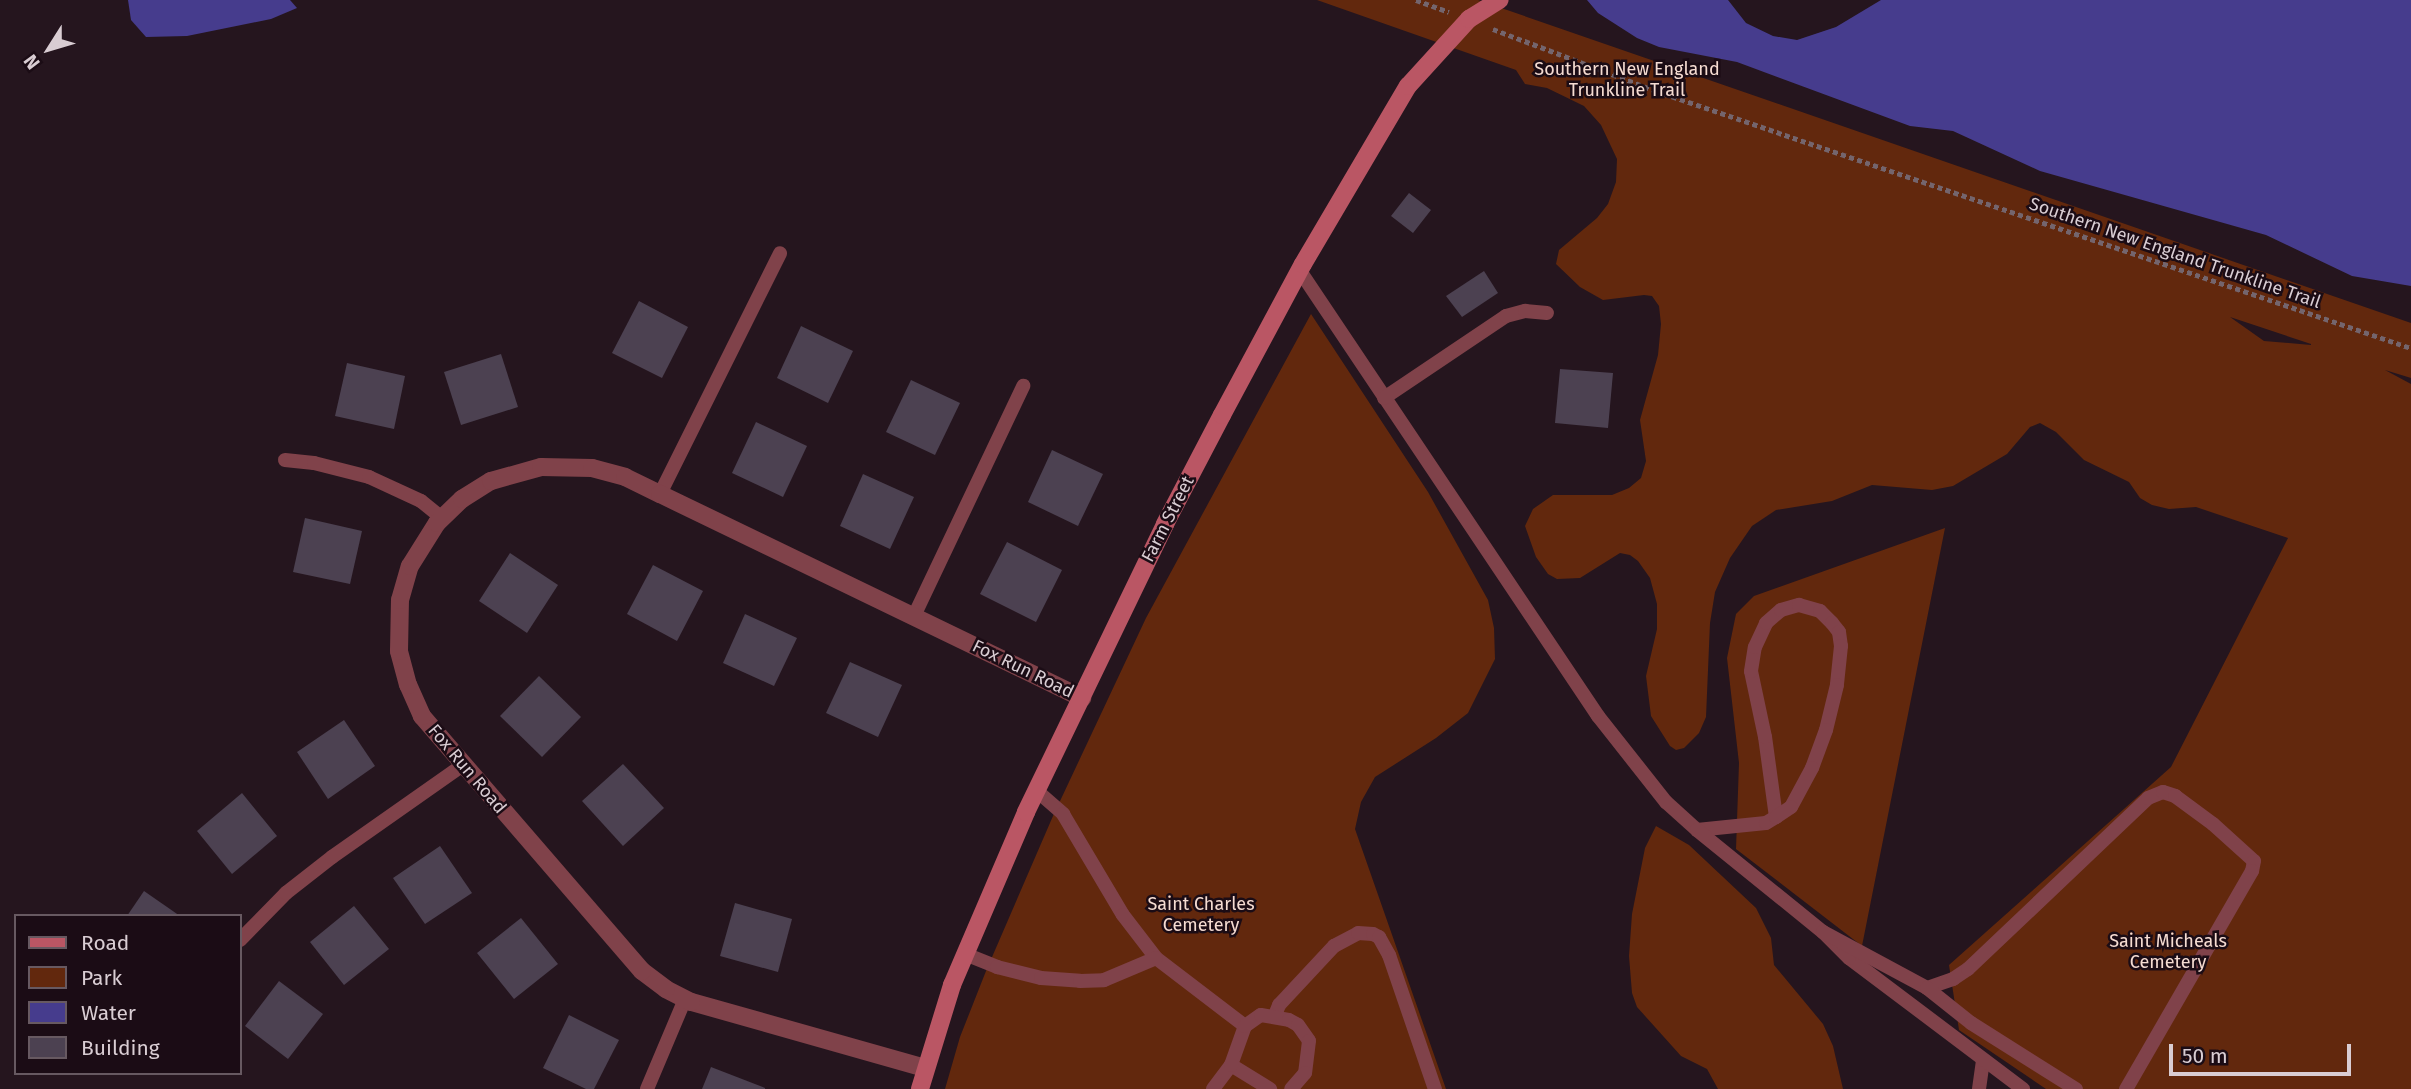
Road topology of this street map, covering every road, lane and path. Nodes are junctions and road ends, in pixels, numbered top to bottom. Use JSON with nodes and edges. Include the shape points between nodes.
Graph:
{"nodes":[{"id":1,"x":1416,"y":0,"type":"edge"},
{"id":2,"x":1500,"y":0,"type":"edge"},
{"id":3,"x":1469,"y":19,"type":"junction"},
{"id":4,"x":780,"y":253,"type":"dead end"},
{"id":5,"x":1300,"y":271,"type":"junction"},
{"id":6,"x":1547,"y":313,"type":"dead end"},
{"id":7,"x":2411,"y":348,"type":"edge"},
{"id":8,"x":1024,"y":386,"type":"dead end"},
{"id":9,"x":1384,"y":398,"type":"junction"},
{"id":10,"x":285,"y":460,"type":"dead end"},
{"id":11,"x":660,"y":494,"type":"junction"},
{"id":12,"x":442,"y":518,"type":"junction"},
{"id":13,"x":914,"y":617,"type":"junction"},
{"id":14,"x":1082,"y":698,"type":"junction"},
{"id":15,"x":463,"y":765,"type":"junction"},
{"id":16,"x":1037,"y":791,"type":"junction"},
{"id":17,"x":1776,"y":817,"type":"junction"},
{"id":18,"x":1697,"y":830,"type":"junction"},
{"id":19,"x":1823,"y":932,"type":"junction"},
{"id":20,"x":242,"y":938,"type":"edge"},
{"id":21,"x":965,"y":954,"type":"junction"},
{"id":22,"x":1156,"y":957,"type":"junction"},
{"id":23,"x":1927,"y":988,"type":"junction"},
{"id":24,"x":685,"y":999,"type":"junction"},
{"id":25,"x":1275,"y":1016,"type":"junction"},
{"id":26,"x":1245,"y":1027,"type":"junction"},
{"id":27,"x":1983,"y":1061,"type":"junction"},
{"id":28,"x":1231,"y":1065,"type":"junction"},
{"id":29,"x":925,"y":1068,"type":"junction"},
{"id":30,"x":647,"y":1089,"type":"edge"},
{"id":31,"x":920,"y":1089,"type":"edge"},
{"id":32,"x":1213,"y":1089,"type":"edge"},
{"id":33,"x":1270,"y":1089,"type":"edge"},
{"id":34,"x":1291,"y":1089,"type":"edge"},
{"id":35,"x":1435,"y":1089,"type":"edge"},
{"id":36,"x":1979,"y":1089,"type":"edge"},
{"id":37,"x":2023,"y":1089,"type":"edge"},
{"id":38,"x":2077,"y":1089,"type":"edge"},
{"id":39,"x":2126,"y":1089,"type":"edge"}],
"edges":[{"from":1,"to":3,"type":"path","name":"Southern New England Trunkline Trail"},
{"from":2,"to":3,"type":"street","name":"Farm Street"},
{"from":3,"to":5,"type":"street","name":"Farm Street","via":[[1408,86]]},
{"from":3,"to":7,"type":"path","name":"Southern New England Trunkline Trail","via":[[1656,91]]},
{"from":4,"to":11,"type":"lane"},
{"from":5,"to":9,"type":"lane"},
{"from":5,"to":14,"type":"street","name":"Farm Street","via":[[1165,524]]},
{"from":6,"to":9,"type":"lane","via":[[1524,311],[1506,316]]},
{"from":8,"to":13,"type":"lane"},
{"from":9,"to":18,"type":"lane","via":[[1598,716],[1666,802]]},
{"from":10,"to":12,"type":"lane","via":[[369,477],[421,501]]},
{"from":11,"to":12,"type":"street","name":"Fox Run Road","via":[[609,472],[575,465],[541,467],[491,481]]},
{"from":11,"to":13,"type":"street","name":"Fox Run Road"},
{"from":12,"to":15,"type":"street","name":"Fox Run Road","via":[[418,551],[405,583],[398,617],[399,651],[414,701]]},
{"from":13,"to":14,"type":"street","name":"Fox Run Road"},
{"from":14,"to":16,"type":"street","name":"Farm Street"},
{"from":15,"to":20,"type":"lane","via":[[332,857],[286,893]]},
{"from":15,"to":24,"type":"street","name":"Fox Run Road","via":[[642,971]]},
{"from":16,"to":21,"type":"street","name":"Farm Street"},
{"from":16,"to":22,"type":"lane","via":[[1063,814],[1123,915]]},
{"from":17,"to":17,"type":"lane","via":[[1791,807],[1812,768],[1837,685],[1839,632],[1820,611],[1799,605],[1781,610],[1766,624],[1751,671]]},
{"from":17,"to":18,"type":"lane"},
{"from":18,"to":19,"type":"lane"},
{"from":19,"to":23,"type":"lane"},
{"from":19,"to":27,"type":"lane","via":[[1849,958]]},
{"from":21,"to":22,"type":"lane","via":[[1041,978],[1080,981],[1104,980]]},
{"from":21,"to":29,"type":"street","name":"Farm Street"},
{"from":22,"to":26,"type":"lane"},
{"from":23,"to":38,"type":"lane","via":[[1971,1023]]},
{"from":23,"to":39,"type":"lane","via":[[1968,969],[2148,798],[2163,792],[2175,796],[2254,861]]},
{"from":24,"to":29,"type":"street","name":"Fox Run Road"},
{"from":24,"to":30,"type":"lane"},
{"from":25,"to":26,"type":"lane","via":[[1261,1015]]},
{"from":25,"to":34,"type":"lane","via":[[1298,1026],[1309,1041],[1305,1073]]},
{"from":25,"to":35,"type":"lane","via":[[1279,1005],[1334,946],[1358,933],[1373,934],[1389,955]]},
{"from":26,"to":28,"type":"lane"},
{"from":27,"to":36,"type":"lane"},
{"from":27,"to":37,"type":"lane"},
{"from":28,"to":32,"type":"lane"},
{"from":28,"to":33,"type":"lane"},
{"from":29,"to":31,"type":"street","name":"Farm Street"}]}
